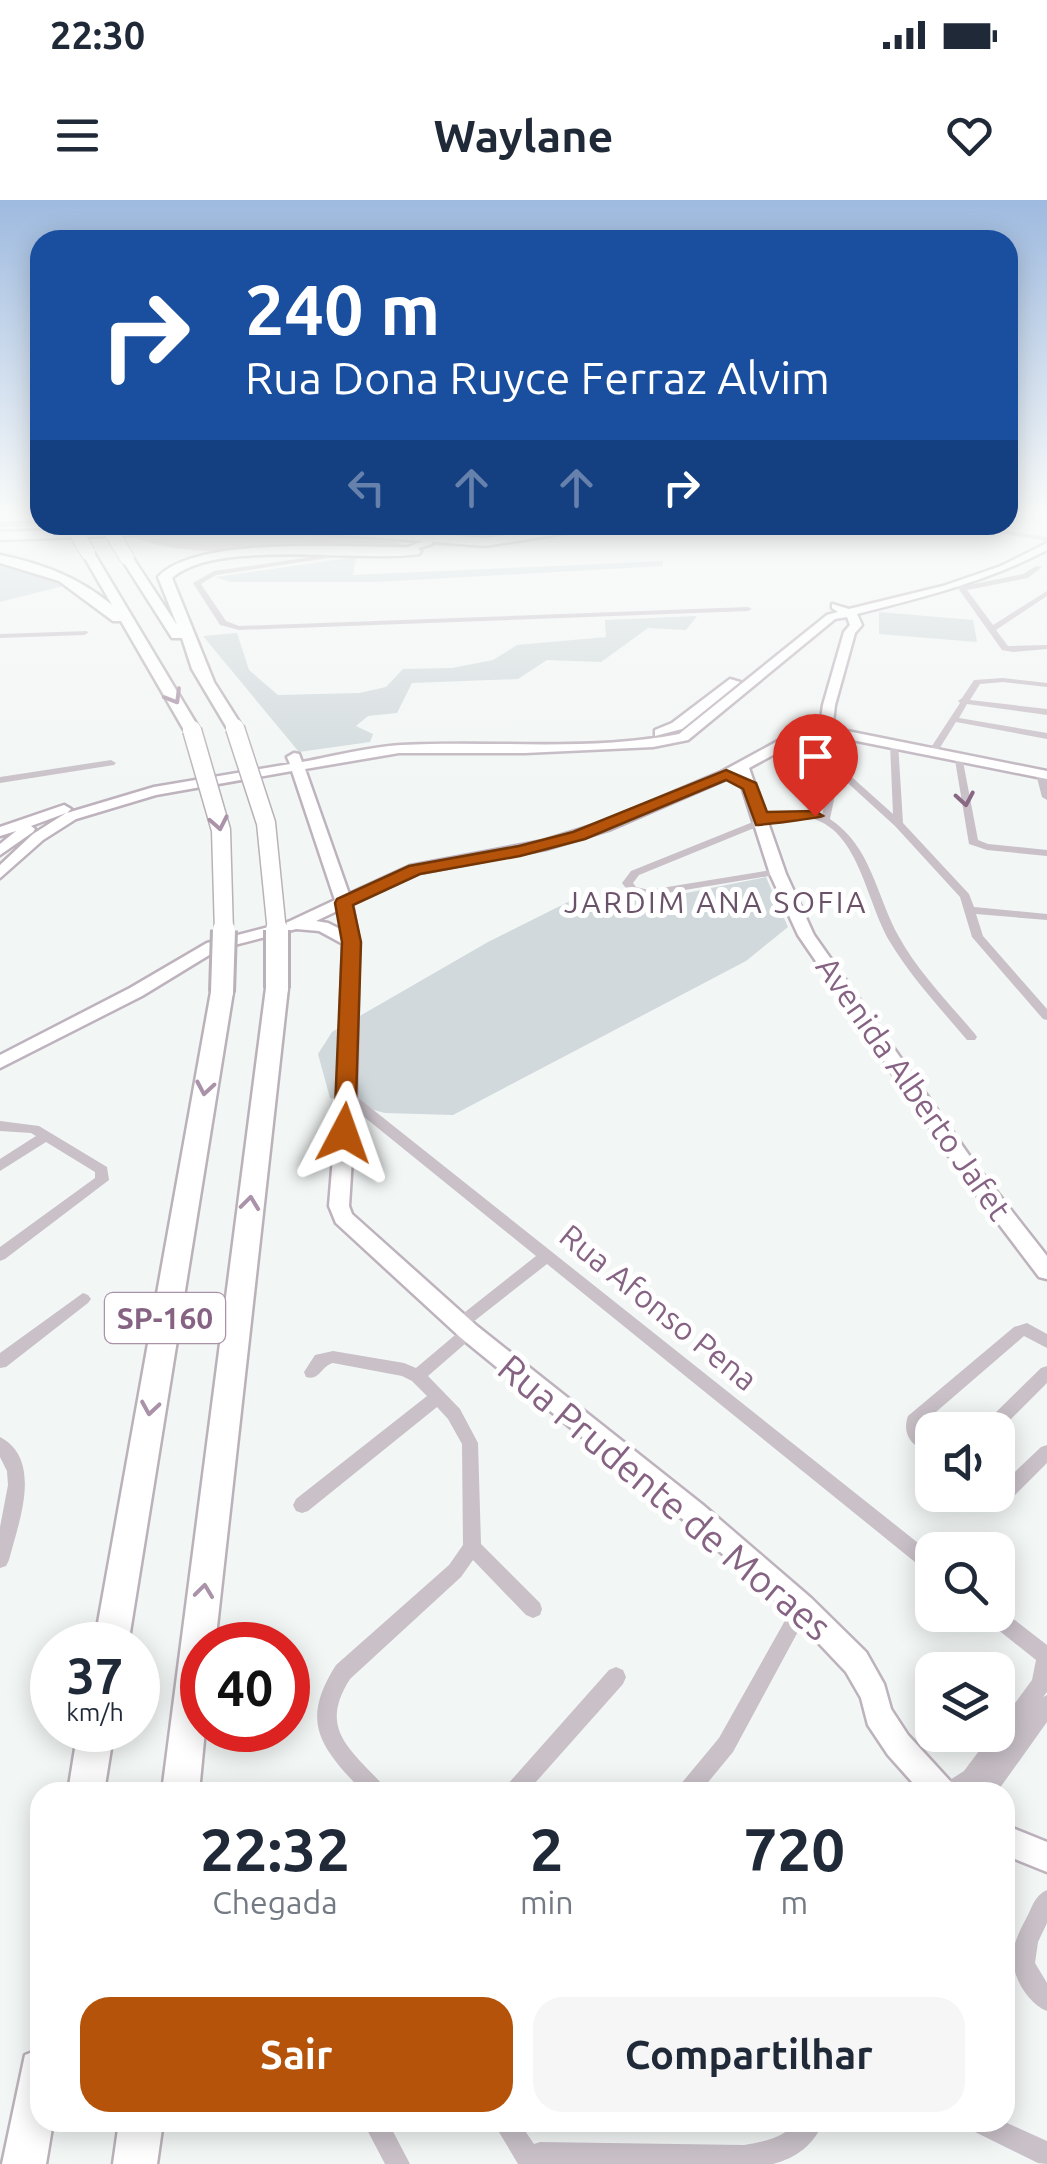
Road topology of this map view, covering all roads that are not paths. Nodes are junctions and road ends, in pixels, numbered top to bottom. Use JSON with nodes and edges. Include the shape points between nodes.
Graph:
{"nodes":[{"id":1,"x":104,"y":606,"type":"edge"},
{"id":2,"x":119,"y":606,"type":"edge"},
{"id":3,"x":157,"y":606,"type":"edge"},
{"id":4,"x":179,"y":606,"type":"edge"},
{"id":5,"x":211,"y":606,"type":"edge"},
{"id":6,"x":866,"y":606,"type":"edge"},
{"id":7,"x":874,"y":606,"type":"edge"},
{"id":8,"x":974,"y":606,"type":"edge"},
{"id":9,"x":1033,"y":606,"type":"edge"},
{"id":10,"x":748,"y":609,"type":"dead end"},
{"id":11,"x":842,"y":613,"type":"junction"},
{"id":12,"x":991,"y":630,"type":"junction"},
{"id":13,"x":84,"y":634,"type":"dead end"},
{"id":14,"x":137,"y":635,"type":"junction"},
{"id":15,"x":0,"y":636,"type":"edge"},
{"id":16,"x":1047,"y":647,"type":"edge"},
{"id":17,"x":1013,"y":650,"type":"junction"},
{"id":18,"x":1004,"y":680,"type":"junction"},
{"id":19,"x":207,"y":681,"type":"junction"},
{"id":20,"x":1047,"y":685,"type":"edge"},
{"id":21,"x":727,"y":687,"type":"junction"},
{"id":22,"x":962,"y":701,"type":"junction"},
{"id":23,"x":720,"y":711,"type":"junction"},
{"id":24,"x":1047,"y":712,"type":"edge"},
{"id":25,"x":952,"y":720,"type":"junction"},
{"id":26,"x":825,"y":733,"type":"junction"},
{"id":27,"x":1047,"y":736,"type":"edge"},
{"id":28,"x":444,"y":739,"type":"junction"},
{"id":29,"x":511,"y":741,"type":"junction"},
{"id":30,"x":894,"y":744,"type":"junction"},
{"id":31,"x":458,"y":748,"type":"junction"},
{"id":32,"x":768,"y":749,"type":"junction"},
{"id":33,"x":394,"y":750,"type":"junction"},
{"id":34,"x":933,"y":752,"type":"junction"},
{"id":35,"x":957,"y":756,"type":"junction"},
{"id":36,"x":296,"y":761,"type":"junction"},
{"id":37,"x":111,"y":764,"type":"dead end"},
{"id":38,"x":742,"y":766,"type":"junction"},
{"id":39,"x":836,"y":767,"type":"junction"},
{"id":40,"x":1044,"y":774,"type":"edge"},
{"id":41,"x":726,"y":775,"type":"junction"},
{"id":42,"x":0,"y":780,"type":"edge"},
{"id":43,"x":750,"y":786,"type":"junction"},
{"id":44,"x":1047,"y":797,"type":"edge"},
{"id":45,"x":871,"y":803,"type":"junction"},
{"id":46,"x":894,"y":805,"type":"junction"},
{"id":47,"x":826,"y":818,"type":"junction"},
{"id":48,"x":762,"y":821,"type":"junction"},
{"id":49,"x":898,"y":824,"type":"junction"},
{"id":50,"x":38,"y":837,"type":"junction"},
{"id":51,"x":4,"y":838,"type":"edge"},
{"id":52,"x":0,"y":851,"type":"edge"},
{"id":53,"x":1047,"y":853,"type":"edge"},
{"id":54,"x":777,"y":872,"type":"junction"},
{"id":55,"x":0,"y":873,"type":"edge"},
{"id":56,"x":344,"y":903,"type":"junction"},
{"id":57,"x":970,"y":910,"type":"junction"},
{"id":58,"x":1047,"y":918,"type":"edge"},
{"id":59,"x":294,"y":925,"type":"junction"},
{"id":60,"x":352,"y":942,"type":"junction"},
{"id":61,"x":1047,"y":1016,"type":"edge"},
{"id":62,"x":970,"y":1037,"type":"dead end"},
{"id":63,"x":4,"y":1054,"type":"edge"},
{"id":64,"x":348,"y":1096,"type":"junction"},
{"id":65,"x":0,"y":1126,"type":"edge"},
{"id":66,"x":47,"y":1135,"type":"junction"},
{"id":67,"x":0,"y":1166,"type":"edge"},
{"id":68,"x":0,"y":1255,"type":"edge"},
{"id":69,"x":548,"y":1255,"type":"junction"},
{"id":70,"x":1047,"y":1271,"type":"edge"},
{"id":71,"x":83,"y":1299,"type":"dead end"},
{"id":72,"x":464,"y":1328,"type":"junction"},
{"id":73,"x":1047,"y":1342,"type":"edge"},
{"id":74,"x":0,"y":1362,"type":"edge"},
{"id":75,"x":312,"y":1372,"type":"dead end"},
{"id":76,"x":1047,"y":1373,"type":"edge"},
{"id":77,"x":418,"y":1376,"type":"junction"},
{"id":78,"x":437,"y":1397,"type":"junction"},
{"id":79,"x":925,"y":1412,"type":"edge"},
{"id":80,"x":1007,"y":1412,"type":"edge"},
{"id":81,"x":0,"y":1444,"type":"edge"},
{"id":82,"x":1047,"y":1452,"type":"edge"},
{"id":83,"x":1015,"y":1484,"type":"edge"},
{"id":84,"x":302,"y":1505,"type":"dead end"},
{"id":85,"x":472,"y":1547,"type":"junction"},
{"id":86,"x":915,"y":1552,"type":"edge"},
{"id":87,"x":1,"y":1555,"type":"edge"},
{"id":88,"x":802,"y":1607,"type":"junction"},
{"id":89,"x":533,"y":1609,"type":"dead end"},
{"id":90,"x":114,"y":1622,"type":"edge"},
{"id":91,"x":1015,"y":1632,"type":"edge"},
{"id":92,"x":1047,"y":1657,"type":"edge"},
{"id":93,"x":616,"y":1676,"type":"dead end"},
{"id":94,"x":1047,"y":1705,"type":"edge"},
{"id":95,"x":92,"y":1752,"type":"edge"},
{"id":96,"x":88,"y":1782,"type":"edge"},
{"id":97,"x":181,"y":1782,"type":"edge"},
{"id":98,"x":367,"y":1782,"type":"edge"},
{"id":99,"x":523,"y":1782,"type":"edge"},
{"id":100,"x":695,"y":1782,"type":"edge"},
{"id":101,"x":932,"y":1782,"type":"edge"},
{"id":102,"x":964,"y":1782,"type":"edge"},
{"id":103,"x":992,"y":1782,"type":"edge"},
{"id":104,"x":1015,"y":1844,"type":"edge"},
{"id":105,"x":1047,"y":1858,"type":"edge"},
{"id":106,"x":1047,"y":1901,"type":"edge"},
{"id":107,"x":1047,"y":2000,"type":"edge"},
{"id":108,"x":30,"y":2129,"type":"edge"},
{"id":109,"x":140,"y":2132,"type":"edge"},
{"id":110,"x":380,"y":2132,"type":"edge"},
{"id":111,"x":511,"y":2132,"type":"edge"},
{"id":112,"x":805,"y":2132,"type":"edge"},
{"id":113,"x":1000,"y":2132,"type":"edge"},
{"id":114,"x":1047,"y":2154,"type":"edge"},
{"id":115,"x":530,"y":2161,"type":"edge"},
{"id":116,"x":24,"y":2164,"type":"edge"},
{"id":117,"x":135,"y":2164,"type":"edge"},
{"id":118,"x":398,"y":2164,"type":"edge"}],
"edges":[{"from":1,"to":14,"type":"highway"},
{"from":2,"to":14,"type":"highway","number":"SP-160","bridge":true},
{"from":3,"to":19,"type":"highway","number":"SP-160","bridge":true},
{"from":4,"to":19,"type":"highway"},
{"from":5,"to":10,"type":"street","via":[[222,623],[240,628]]},
{"from":6,"to":11,"type":"main road"},
{"from":7,"to":11,"type":"main road"},
{"from":8,"to":12,"type":"street"},
{"from":9,"to":12,"type":"street"},
{"from":11,"to":21,"type":"main road"},
{"from":11,"to":23,"type":"main road"},
{"from":11,"to":26,"type":"main road","via":[[850,632]]},
{"from":12,"to":17,"type":"street"},
{"from":13,"to":15,"type":"street"},
{"from":14,"to":90,"type":"highway","number":"SP-160","one_way":true,"bridge":true,"via":[[192,730],[221,830],[226,902],[222,992]]},
{"from":16,"to":17,"type":"street"},
{"from":17,"to":18,"type":"street"},
{"from":18,"to":20,"type":"street"},
{"from":18,"to":22,"type":"street","via":[[977,682]]},
{"from":97,"to":19,"type":"highway","number":"SP-160","one_way":true,"bridge":true,"via":[[278,988],[278,898],[268,826],[252,765]]},
{"from":21,"to":23,"type":"main road","via":[[732,692]]},
{"from":21,"to":29,"type":"main road","via":[[659,734]]},
{"from":22,"to":24,"type":"street"},
{"from":22,"to":25,"type":"street"},
{"from":23,"to":31,"type":"main road","via":[[689,734],[653,744]]},
{"from":25,"to":27,"type":"street"},
{"from":25,"to":34,"type":"street"},
{"from":26,"to":30,"type":"main road"},
{"from":26,"to":32,"type":"main road"},
{"from":28,"to":29,"type":"main road"},
{"from":28,"to":33,"type":"main road","via":[[444,745]]},
{"from":28,"to":36,"type":"main road"},
{"from":29,"to":31,"type":"main road","via":[[458,742]]},
{"from":30,"to":34,"type":"main road"},
{"from":30,"to":46,"type":"street"},
{"from":31,"to":33,"type":"main road"},
{"from":32,"to":38,"type":"main road"},
{"from":32,"to":39,"type":"street"},
{"from":33,"to":36,"type":"main road"},
{"from":34,"to":35,"type":"main road"},
{"from":35,"to":40,"type":"main road"},
{"from":35,"to":53,"type":"street","one_way":true,"via":[[973,842]]},
{"from":36,"to":50,"type":"main road","via":[[110,802]]},
{"from":36,"to":51,"type":"main road","via":[[127,789]]},
{"from":36,"to":56,"type":"main road"},
{"from":37,"to":42,"type":"street"},
{"from":38,"to":41,"type":"main road"},
{"from":38,"to":43,"type":"main road","name":"Avenida Alberto Jafet"},
{"from":39,"to":45,"type":"street"},
{"from":39,"to":47,"type":"street"},
{"from":40,"to":44,"type":"street"},
{"from":41,"to":43,"type":"main road"},
{"from":41,"to":56,"type":"main road","via":[[593,831],[415,869]]},
{"from":43,"to":48,"type":"main road","name":"Avenida Alberto Jafet"},
{"from":45,"to":46,"type":"street"},
{"from":45,"to":49,"type":"street"},
{"from":46,"to":49,"type":"street"},
{"from":47,"to":48,"type":"street","via":[[788,813]]},
{"from":47,"to":62,"type":"street","via":[[854,845],[896,943]]},
{"from":48,"to":54,"type":"main road","name":"Avenida Alberto Jafet"},
{"from":48,"to":54,"type":"street","via":[[635,874],[629,886],[649,894]]},
{"from":49,"to":57,"type":"street","via":[[965,896]]},
{"from":50,"to":51,"type":"main road"},
{"from":50,"to":55,"type":"main road"},
{"from":51,"to":52,"type":"main road"},
{"from":54,"to":70,"type":"main road","name":"Avenida Alberto Jafet","via":[[806,935]]},
{"from":56,"to":59,"type":"main road"},
{"from":56,"to":60,"type":"main road"},
{"from":57,"to":58,"type":"street"},
{"from":57,"to":61,"type":"street","via":[[978,937]]},
{"from":59,"to":60,"type":"main road","via":[[322,926]]},
{"from":59,"to":63,"type":"main road","via":[[203,951],[136,992]]},
{"from":60,"to":64,"type":"main road"},
{"from":64,"to":69,"type":"street","name":"Rua Afonso Pena"},
{"from":64,"to":72,"type":"main road","name":"Rua Prudente de Moraes","via":[[343,1218]]},
{"from":65,"to":66,"type":"street"},
{"from":66,"to":67,"type":"street"},
{"from":66,"to":68,"type":"street","via":[[97,1164],[102,1180]]},
{"from":69,"to":72,"type":"street"},
{"from":69,"to":86,"type":"street","name":"Rua Afonso Pena"},
{"from":71,"to":74,"type":"street"},
{"from":72,"to":77,"type":"street"},
{"from":72,"to":88,"type":"main road","name":"Rua Prudente de Moraes"},
{"from":73,"to":79,"type":"street","via":[[1027,1329],[1018,1331]]},
{"from":75,"to":77,"type":"street","via":[[321,1360],[334,1358]]},
{"from":76,"to":80,"type":"street"},
{"from":77,"to":78,"type":"street"},
{"from":78,"to":84,"type":"street"},
{"from":78,"to":85,"type":"street","via":[[470,1443]]},
{"from":81,"to":87,"type":"street","via":[[18,1478]]},
{"from":82,"to":83,"type":"street"},
{"from":85,"to":89,"type":"street"},
{"from":85,"to":98,"type":"street","via":[[331,1687],[324,1722],[335,1747]]},
{"from":88,"to":100,"type":"street","via":[[726,1745]]},
{"from":88,"to":101,"type":"main road","name":"Rua Prudente de Moraes","via":[[856,1662],[878,1715]]},
{"from":91,"to":92,"type":"street"},
{"from":92,"to":102,"type":"street","via":[[1041,1684]]},
{"from":93,"to":99,"type":"street"},
{"from":94,"to":103,"type":"street"},
{"from":95,"to":96,"type":"highway"},
{"from":104,"to":105,"type":"main road"},
{"from":106,"to":107,"type":"street","via":[[1022,1959],[1031,1985]]},
{"from":108,"to":116,"type":"highway"},
{"from":109,"to":117,"type":"highway"},
{"from":110,"to":118,"type":"street"},
{"from":111,"to":115,"type":"street"},
{"from":112,"to":115,"type":"street","via":[[778,2151],[744,2158]]},
{"from":113,"to":114,"type":"street"}]}
